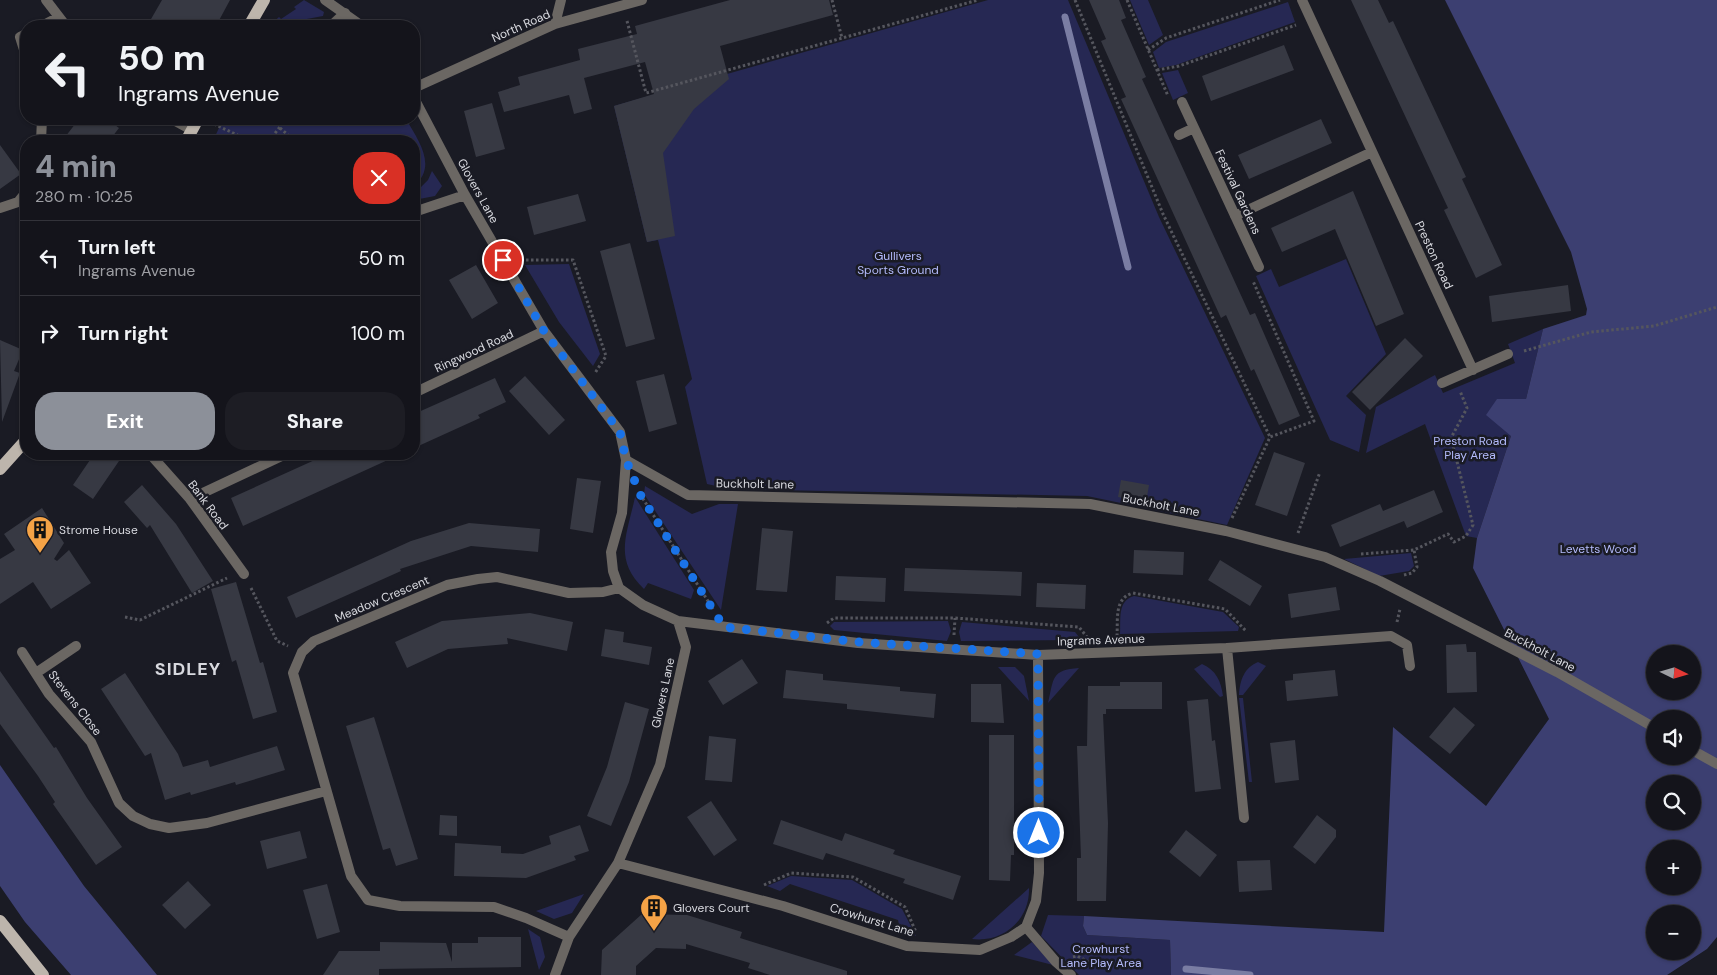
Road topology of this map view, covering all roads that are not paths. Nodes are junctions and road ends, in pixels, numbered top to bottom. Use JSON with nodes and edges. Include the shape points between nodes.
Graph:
{"nodes":[{"id":1,"x":46,"y":0,"type":"edge"},
{"id":2,"x":264,"y":0,"type":"edge"},
{"id":3,"x":325,"y":0,"type":"edge"},
{"id":4,"x":561,"y":0,"type":"edge"},
{"id":5,"x":642,"y":0,"type":"edge"},
{"id":6,"x":1302,"y":0,"type":"edge"},
{"id":7,"x":345,"y":13,"type":"junction"},
{"id":8,"x":59,"y":17,"type":"junction"},
{"id":9,"x":53,"y":20,"type":"edge"},
{"id":10,"x":61,"y":20,"type":"edge"},
{"id":11,"x":252,"y":20,"type":"edge"},
{"id":12,"x":337,"y":20,"type":"edge"},
{"id":13,"x":354,"y":20,"type":"edge"},
{"id":14,"x":555,"y":24,"type":"junction"},
{"id":15,"x":420,"y":85,"type":"edge"},
{"id":16,"x":1182,"y":102,"type":"road end"},
{"id":17,"x":420,"y":109,"type":"edge"},
{"id":18,"x":1194,"y":128,"type":"junction"},
{"id":19,"x":1179,"y":135,"type":"dead end"},
{"id":20,"x":1372,"y":152,"type":"junction"},
{"id":21,"x":465,"y":195,"type":"junction"},
{"id":22,"x":20,"y":200,"type":"edge"},
{"id":23,"x":0,"y":208,"type":"edge"},
{"id":24,"x":420,"y":210,"type":"edge"},
{"id":25,"x":1235,"y":216,"type":"junction"},
{"id":26,"x":1259,"y":267,"type":"road end"},
{"id":27,"x":544,"y":331,"type":"junction"},
{"id":28,"x":1508,"y":354,"type":"road end"},
{"id":29,"x":1473,"y":370,"type":"junction"},
{"id":30,"x":1442,"y":383,"type":"dead end"},
{"id":31,"x":420,"y":390,"type":"edge"},
{"id":32,"x":20,"y":447,"type":"edge"},
{"id":33,"x":155,"y":460,"type":"edge"},
{"id":34,"x":273,"y":460,"type":"edge"},
{"id":35,"x":626,"y":460,"type":"junction"},
{"id":36,"x":0,"y":469,"type":"edge"},
{"id":37,"x":190,"y":499,"type":"junction"},
{"id":38,"x":244,"y":574,"type":"road end"},
{"id":39,"x":619,"y":588,"type":"junction"},
{"id":40,"x":678,"y":621,"type":"junction"},
{"id":41,"x":76,"y":646,"type":"dead end"},
{"id":42,"x":1227,"y":648,"type":"junction"},
{"id":43,"x":22,"y":652,"type":"dead end"},
{"id":44,"x":1038,"y":654,"type":"junction"},
{"id":45,"x":1410,"y":666,"type":"dead end"},
{"id":46,"x":36,"y":673,"type":"junction"},
{"id":47,"x":1646,"y":723,"type":"edge"},
{"id":48,"x":1701,"y":755,"type":"edge"},
{"id":49,"x":1717,"y":764,"type":"edge"},
{"id":50,"x":326,"y":791,"type":"junction"},
{"id":51,"x":1244,"y":818,"type":"dead end"},
{"id":52,"x":618,"y":863,"type":"junction"},
{"id":53,"x":0,"y":920,"type":"edge"},
{"id":54,"x":1026,"y":927,"type":"junction"},
{"id":55,"x":569,"y":937,"type":"junction"},
{"id":56,"x":43,"y":975,"type":"edge"},
{"id":57,"x":555,"y":975,"type":"edge"},
{"id":58,"x":1071,"y":975,"type":"edge"}],
"edges":[{"from":1,"to":8,"type":"street"},
{"from":2,"to":11,"type":"main road"},
{"from":3,"to":7,"type":"street"},
{"from":4,"to":14,"type":"street"},
{"from":5,"to":14,"type":"street","name":"North Road"},
{"from":6,"to":20,"type":"street","name":"Preston Road"},
{"from":7,"to":12,"type":"street"},
{"from":7,"to":13,"type":"street"},
{"from":8,"to":9,"type":"street"},
{"from":8,"to":10,"type":"street"},
{"from":14,"to":15,"type":"street","name":"North Road"},
{"from":16,"to":18,"type":"street","name":"Festival Gardens"},
{"from":17,"to":21,"type":"street","name":"Glovers Lane"},
{"from":18,"to":19,"type":"street"},
{"from":18,"to":25,"type":"street","name":"Festival Gardens"},
{"from":20,"to":25,"type":"street"},
{"from":20,"to":29,"type":"street","name":"Preston Road"},
{"from":21,"to":24,"type":"street"},
{"from":21,"to":27,"type":"street","name":"Glovers Lane"},
{"from":22,"to":23,"type":"street"},
{"from":25,"to":26,"type":"street","name":"Festival Gardens"},
{"from":27,"to":31,"type":"street","name":"Ringwood Road"},
{"from":27,"to":35,"type":"street","name":"Glovers Lane","via":[[620,432]]},
{"from":28,"to":29,"type":"street"},
{"from":29,"to":30,"type":"street"},
{"from":32,"to":36,"type":"main road"},
{"from":33,"to":37,"type":"street","name":"Bank Road"},
{"from":34,"to":37,"type":"street"},
{"from":35,"to":39,"type":"street","name":"Glovers Lane","via":[[622,513],[611,552]]},
{"from":35,"to":47,"type":"street","name":"Buckholt Lane","via":[[688,495],[1090,504],[1226,530],[1325,557],[1380,581],[1557,672]]},
{"from":37,"to":38,"type":"street","name":"Bank Road"},
{"from":39,"to":40,"type":"street","via":[[644,605]]},
{"from":39,"to":50,"type":"street","name":"Meadow Crescent","via":[[569,593],[498,577],[447,585],[314,641],[302,652],[294,673]]},
{"from":40,"to":44,"type":"street","name":"Ingrams Avenue","via":[[858,642]]},
{"from":40,"to":52,"type":"street","name":"Glovers Lane","via":[[686,647],[660,765]]},
{"from":41,"to":46,"type":"street","name":"Stevens Close"},
{"from":42,"to":44,"type":"street","name":"Ingrams Avenue"},
{"from":42,"to":45,"type":"street","name":"Ingrams Avenue","via":[[1391,636],[1407,645]]},
{"from":42,"to":51,"type":"street"},
{"from":43,"to":46,"type":"street","name":"Stevens Close"},
{"from":44,"to":54,"type":"street","via":[[1039,873],[1036,901]]},
{"from":46,"to":50,"type":"street","name":"Stevens Close","via":[[91,742],[119,803],[133,816],[150,824],[169,828],[207,823]]},
{"from":48,"to":49,"type":"street"},
{"from":50,"to":55,"type":"street","via":[[351,876],[368,900],[400,906],[494,908]]},
{"from":52,"to":54,"type":"street","name":"Crowhurst Lane","via":[[783,906],[907,946],[980,950]]},
{"from":52,"to":55,"type":"street","name":"Glovers Lane"},
{"from":53,"to":56,"type":"main road"},
{"from":54,"to":58,"type":"street"},
{"from":55,"to":57,"type":"street","name":"Glovers Lane"}]}
